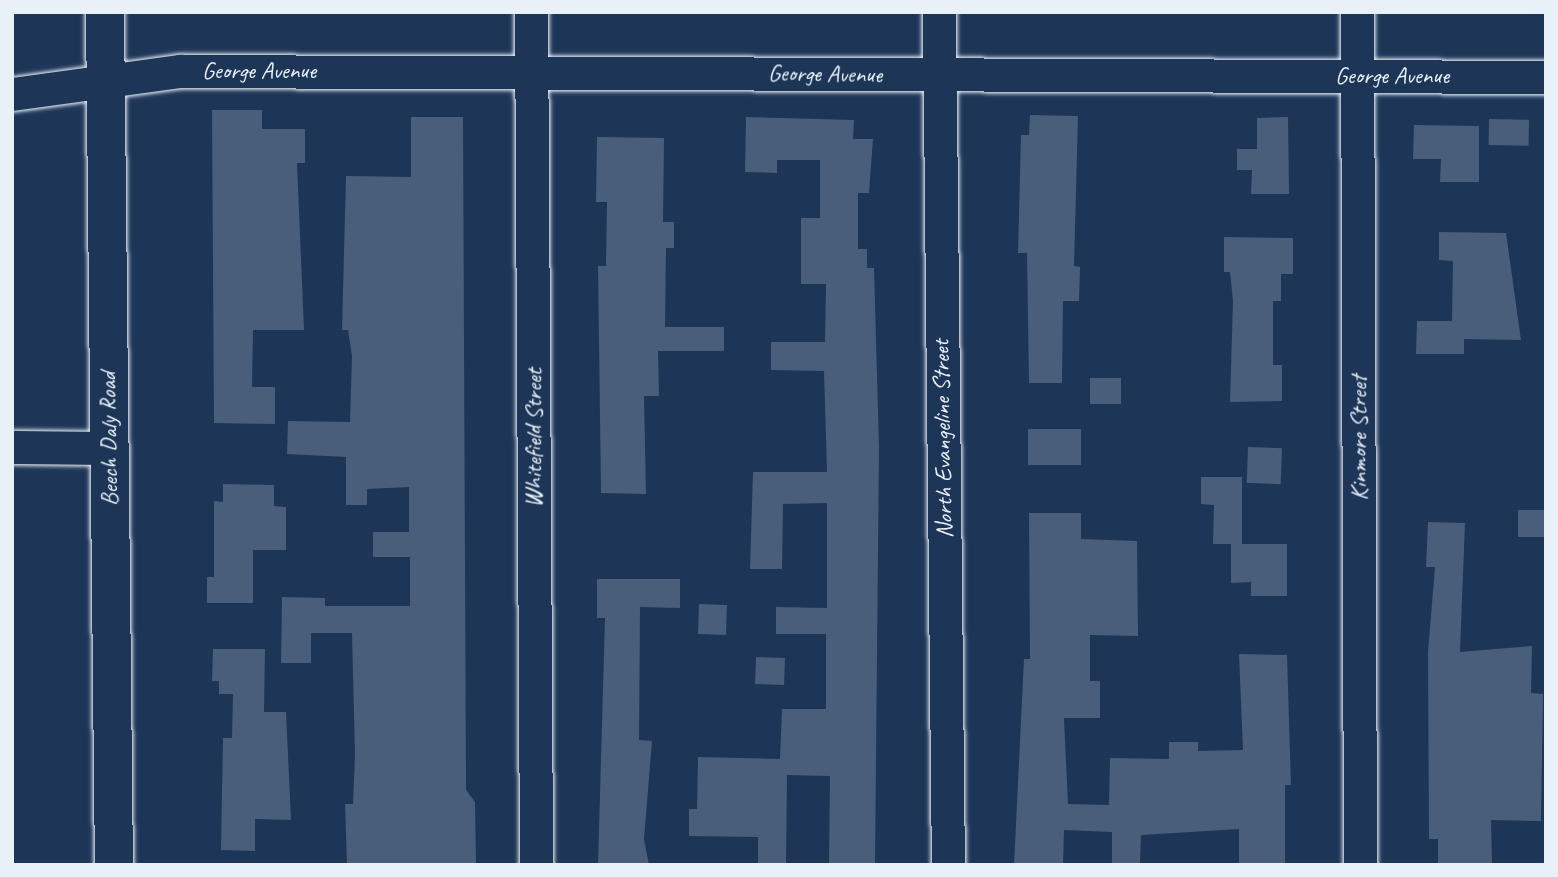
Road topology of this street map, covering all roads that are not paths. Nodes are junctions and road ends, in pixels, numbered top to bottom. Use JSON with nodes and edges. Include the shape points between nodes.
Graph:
{"nodes":[{"id":1,"x":105,"y":12,"type":"edge"},
{"id":2,"x":531,"y":12,"type":"edge"},
{"id":3,"x":939,"y":12,"type":"edge"},
{"id":4,"x":1357,"y":12,"type":"edge"},
{"id":5,"x":532,"y":71,"type":"junction"},
{"id":6,"x":939,"y":75,"type":"junction"},
{"id":7,"x":1357,"y":76,"type":"junction"},
{"id":8,"x":1546,"y":77,"type":"edge"},
{"id":9,"x":106,"y":81,"type":"junction"},
{"id":10,"x":12,"y":94,"type":"edge"},
{"id":11,"x":12,"y":447,"type":"edge"},
{"id":12,"x":110,"y":448,"type":"junction"},
{"id":13,"x":114,"y":865,"type":"edge"},
{"id":14,"x":536,"y":865,"type":"edge"},
{"id":15,"x":948,"y":865,"type":"edge"},
{"id":16,"x":1360,"y":865,"type":"edge"}],
"edges":[{"from":1,"to":9,"type":"main road","name":"Beech Daly Road"},
{"from":2,"to":5,"type":"street","name":"Whitefield Street"},
{"from":3,"to":6,"type":"street","name":"North Evangeline Street"},
{"from":4,"to":7,"type":"street","name":"Kinmore Street"},
{"from":5,"to":6,"type":"street","name":"George Avenue"},
{"from":5,"to":9,"type":"street","name":"George Avenue","via":[[172,71]]},
{"from":5,"to":14,"type":"street","name":"Whitefield Street"},
{"from":6,"to":7,"type":"street","name":"George Avenue"},
{"from":6,"to":15,"type":"street","name":"North Evangeline Street"},
{"from":7,"to":8,"type":"street","name":"George Avenue"},
{"from":7,"to":16,"type":"street","name":"Kinmore Street"},
{"from":9,"to":10,"type":"street","name":"George Avenue"},
{"from":9,"to":12,"type":"main road","name":"Beech Daly Road"},
{"from":11,"to":12,"type":"street"},
{"from":12,"to":13,"type":"main road","name":"Beech Daly Road"}]}
